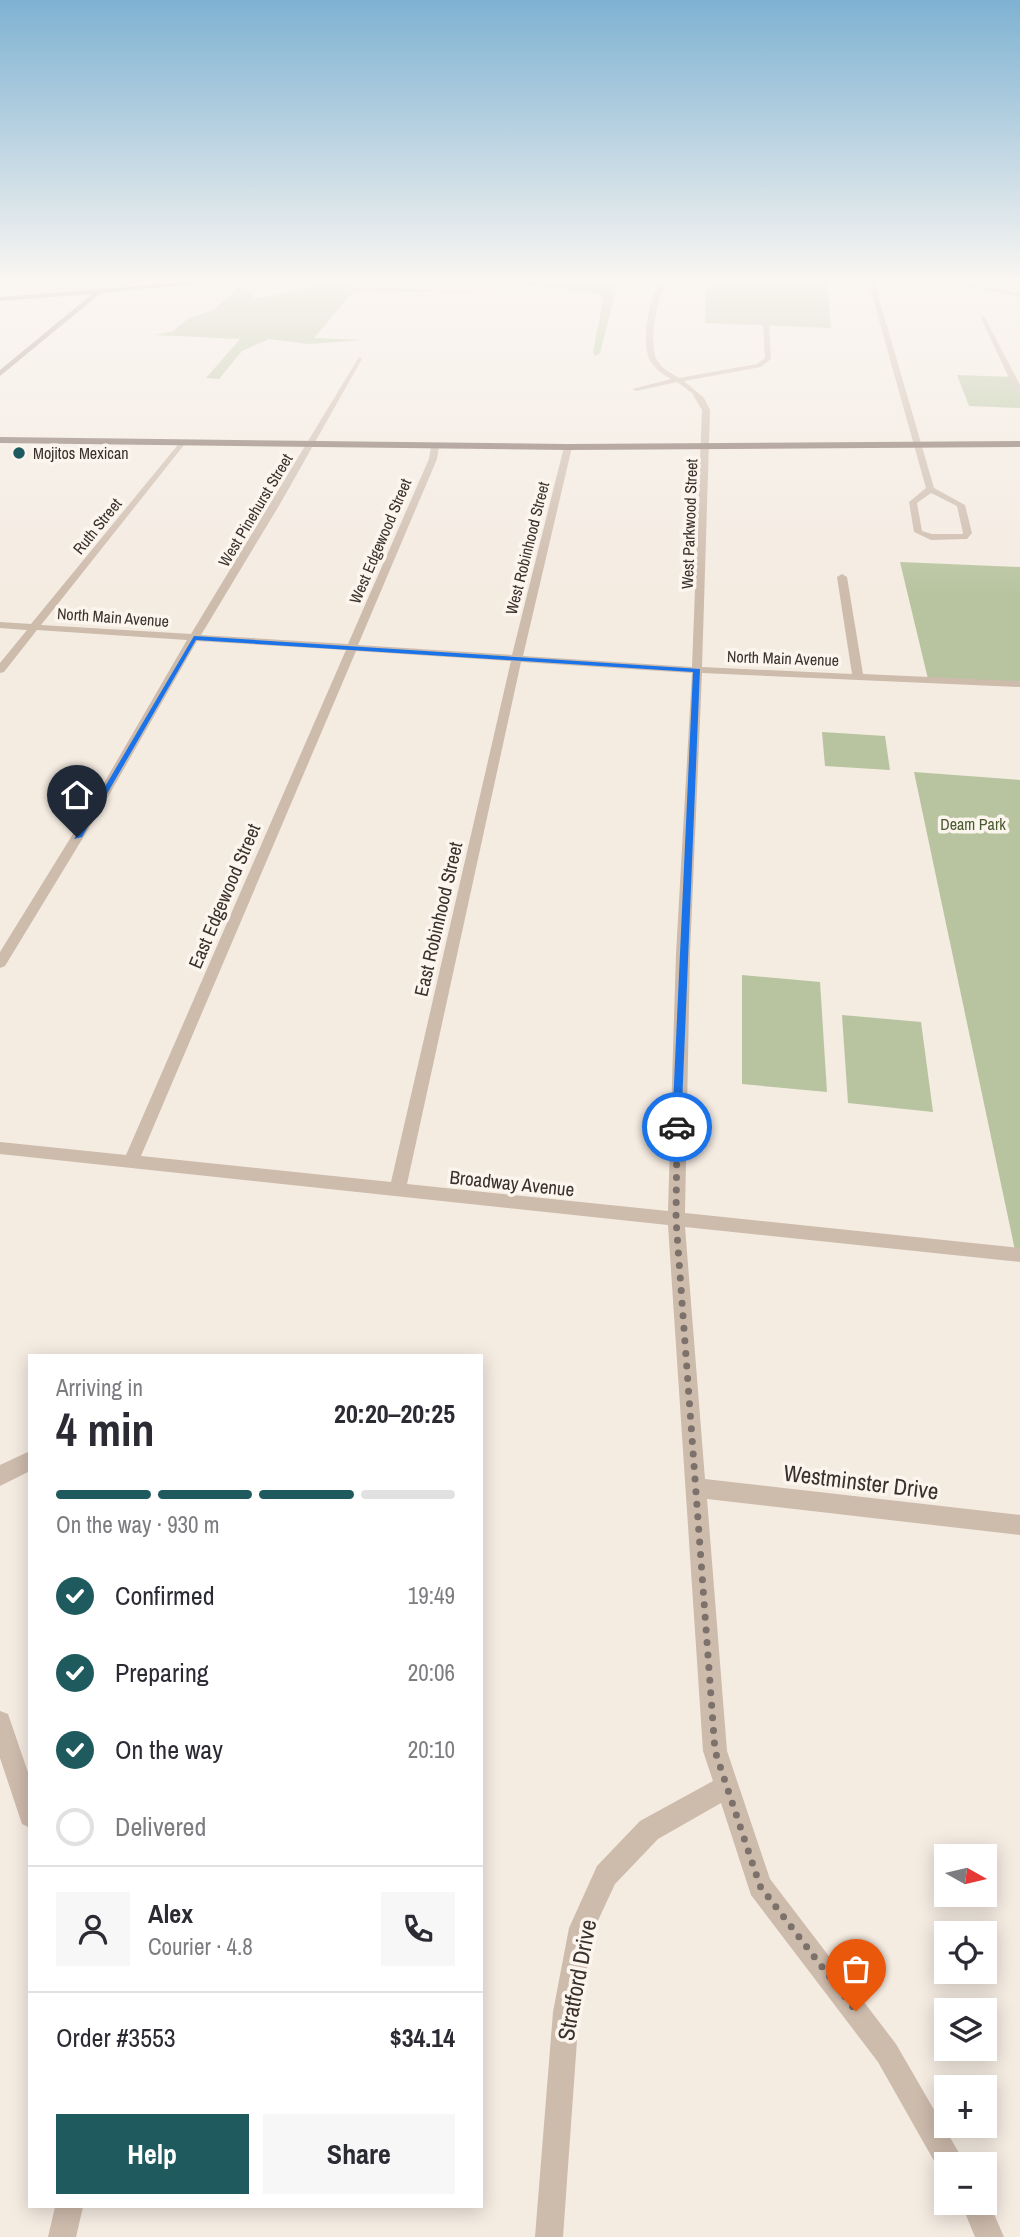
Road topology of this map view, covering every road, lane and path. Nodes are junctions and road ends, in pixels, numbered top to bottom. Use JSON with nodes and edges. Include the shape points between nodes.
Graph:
{"nodes":[{"id":1,"x":343,"y":386,"type":"edge"},
{"id":2,"x":648,"y":386,"type":"edge"},
{"id":3,"x":690,"y":386,"type":"edge"},
{"id":4,"x":901,"y":386,"type":"edge"},
{"id":5,"x":636,"y":389,"type":"dead end"},
{"id":6,"x":0,"y":440,"type":"edge"},
{"id":7,"x":181,"y":443,"type":"junction"},
{"id":8,"x":1020,"y":444,"type":"edge"},
{"id":9,"x":310,"y":445,"type":"junction"},
{"id":10,"x":918,"y":445,"type":"junction"},
{"id":11,"x":435,"y":446,"type":"junction"},
{"id":12,"x":568,"y":447,"type":"junction"},
{"id":13,"x":706,"y":447,"type":"junction"},
{"id":14,"x":930,"y":489,"type":"junction"},
{"id":15,"x":842,"y":577,"type":"dead end"},
{"id":16,"x":0,"y":625,"type":"edge"},
{"id":17,"x":34,"y":627,"type":"junction"},
{"id":18,"x":194,"y":638,"type":"junction"},
{"id":19,"x":352,"y":646,"type":"junction"},
{"id":20,"x":517,"y":657,"type":"junction"},
{"id":21,"x":0,"y":670,"type":"edge"},
{"id":22,"x":697,"y":670,"type":"junction"},
{"id":23,"x":858,"y":677,"type":"junction"},
{"id":24,"x":1020,"y":684,"type":"edge"},
{"id":25,"x":0,"y":963,"type":"edge"},
{"id":26,"x":0,"y":1148,"type":"edge"},
{"id":27,"x":131,"y":1161,"type":"junction"},
{"id":28,"x":397,"y":1191,"type":"junction"},
{"id":29,"x":676,"y":1220,"type":"junction"},
{"id":30,"x":1020,"y":1255,"type":"edge"},
{"id":31,"x":28,"y":1462,"type":"edge"},
{"id":32,"x":0,"y":1476,"type":"edge"},
{"id":33,"x":696,"y":1488,"type":"junction"},
{"id":34,"x":1020,"y":1525,"type":"edge"},
{"id":35,"x":0,"y":1722,"type":"edge"},
{"id":36,"x":725,"y":1788,"type":"junction"},
{"id":37,"x":28,"y":1810,"type":"edge"},
{"id":38,"x":945,"y":2152,"type":"edge"},
{"id":39,"x":69,"y":2208,"type":"edge"},
{"id":40,"x":980,"y":2215,"type":"edge"},
{"id":41,"x":62,"y":2237,"type":"edge"},
{"id":42,"x":549,"y":2237,"type":"edge"},
{"id":43,"x":990,"y":2237,"type":"edge"}],
"edges":[{"from":1,"to":9,"type":"street","name":"West Pinehurst Street"},
{"from":2,"to":5,"type":"street"},
{"from":3,"to":13,"type":"street","name":"West Parkwood Street","via":[[703,399]]},
{"from":4,"to":10,"type":"street"},
{"from":6,"to":7,"type":"main road"},
{"from":7,"to":9,"type":"main road"},
{"from":7,"to":17,"type":"street","name":"Ruth Street"},
{"from":8,"to":10,"type":"main road"},
{"from":9,"to":11,"type":"main road"},
{"from":9,"to":18,"type":"street","name":"West Pinehurst Street"},
{"from":10,"to":13,"type":"main road"},
{"from":10,"to":14,"type":"street"},
{"from":11,"to":12,"type":"main road"},
{"from":11,"to":19,"type":"street","name":"West Edgewood Street"},
{"from":12,"to":13,"type":"main road"},
{"from":12,"to":20,"type":"street","name":"West Robinhood Street"},
{"from":13,"to":22,"type":"street","name":"West Parkwood Street"},
{"from":14,"to":14,"type":"street","via":[[914,502],[918,532],[931,537],[964,537],[968,533],[961,505]]},
{"from":15,"to":23,"type":"street"},
{"from":16,"to":17,"type":"street","name":"North Main Avenue"},
{"from":17,"to":18,"type":"street","name":"North Main Avenue"},
{"from":17,"to":21,"type":"street","name":"Ruth Street"},
{"from":18,"to":19,"type":"street","name":"North Main Avenue"},
{"from":18,"to":25,"type":"street","name":"West Pinehurst Street"},
{"from":19,"to":20,"type":"street","name":"North Main Avenue"},
{"from":19,"to":27,"type":"street","name":"East Edgewood Street"},
{"from":20,"to":22,"type":"street","name":"North Main Avenue"},
{"from":20,"to":28,"type":"street","name":"East Robinhood Street"},
{"from":22,"to":23,"type":"street","name":"North Main Avenue"},
{"from":22,"to":29,"type":"street","name":"West Parkwood Street"},
{"from":23,"to":24,"type":"street","name":"North Main Avenue"},
{"from":26,"to":27,"type":"street","name":"Broadway Avenue"},
{"from":27,"to":28,"type":"street","name":"Broadway Avenue"},
{"from":28,"to":29,"type":"street","name":"Broadway Avenue"},
{"from":29,"to":30,"type":"street","name":"Broadway Avenue"},
{"from":29,"to":33,"type":"street","name":"West Parkwood Street"},
{"from":31,"to":32,"type":"street"},
{"from":33,"to":34,"type":"street","name":"Westminster Drive"},
{"from":33,"to":36,"type":"street","name":"West Parkwood Street","via":[[715,1751]]},
{"from":35,"to":37,"type":"street"},
{"from":36,"to":38,"type":"street","name":"West Parkwood Street","via":[[760,1886],[887,2053]]},
{"from":36,"to":42,"type":"street","name":"Stratford Drive","via":[[649,1830],[606,1875],[582,1928],[565,2012]]},
{"from":39,"to":41,"type":"street"},
{"from":40,"to":43,"type":"street"}]}
